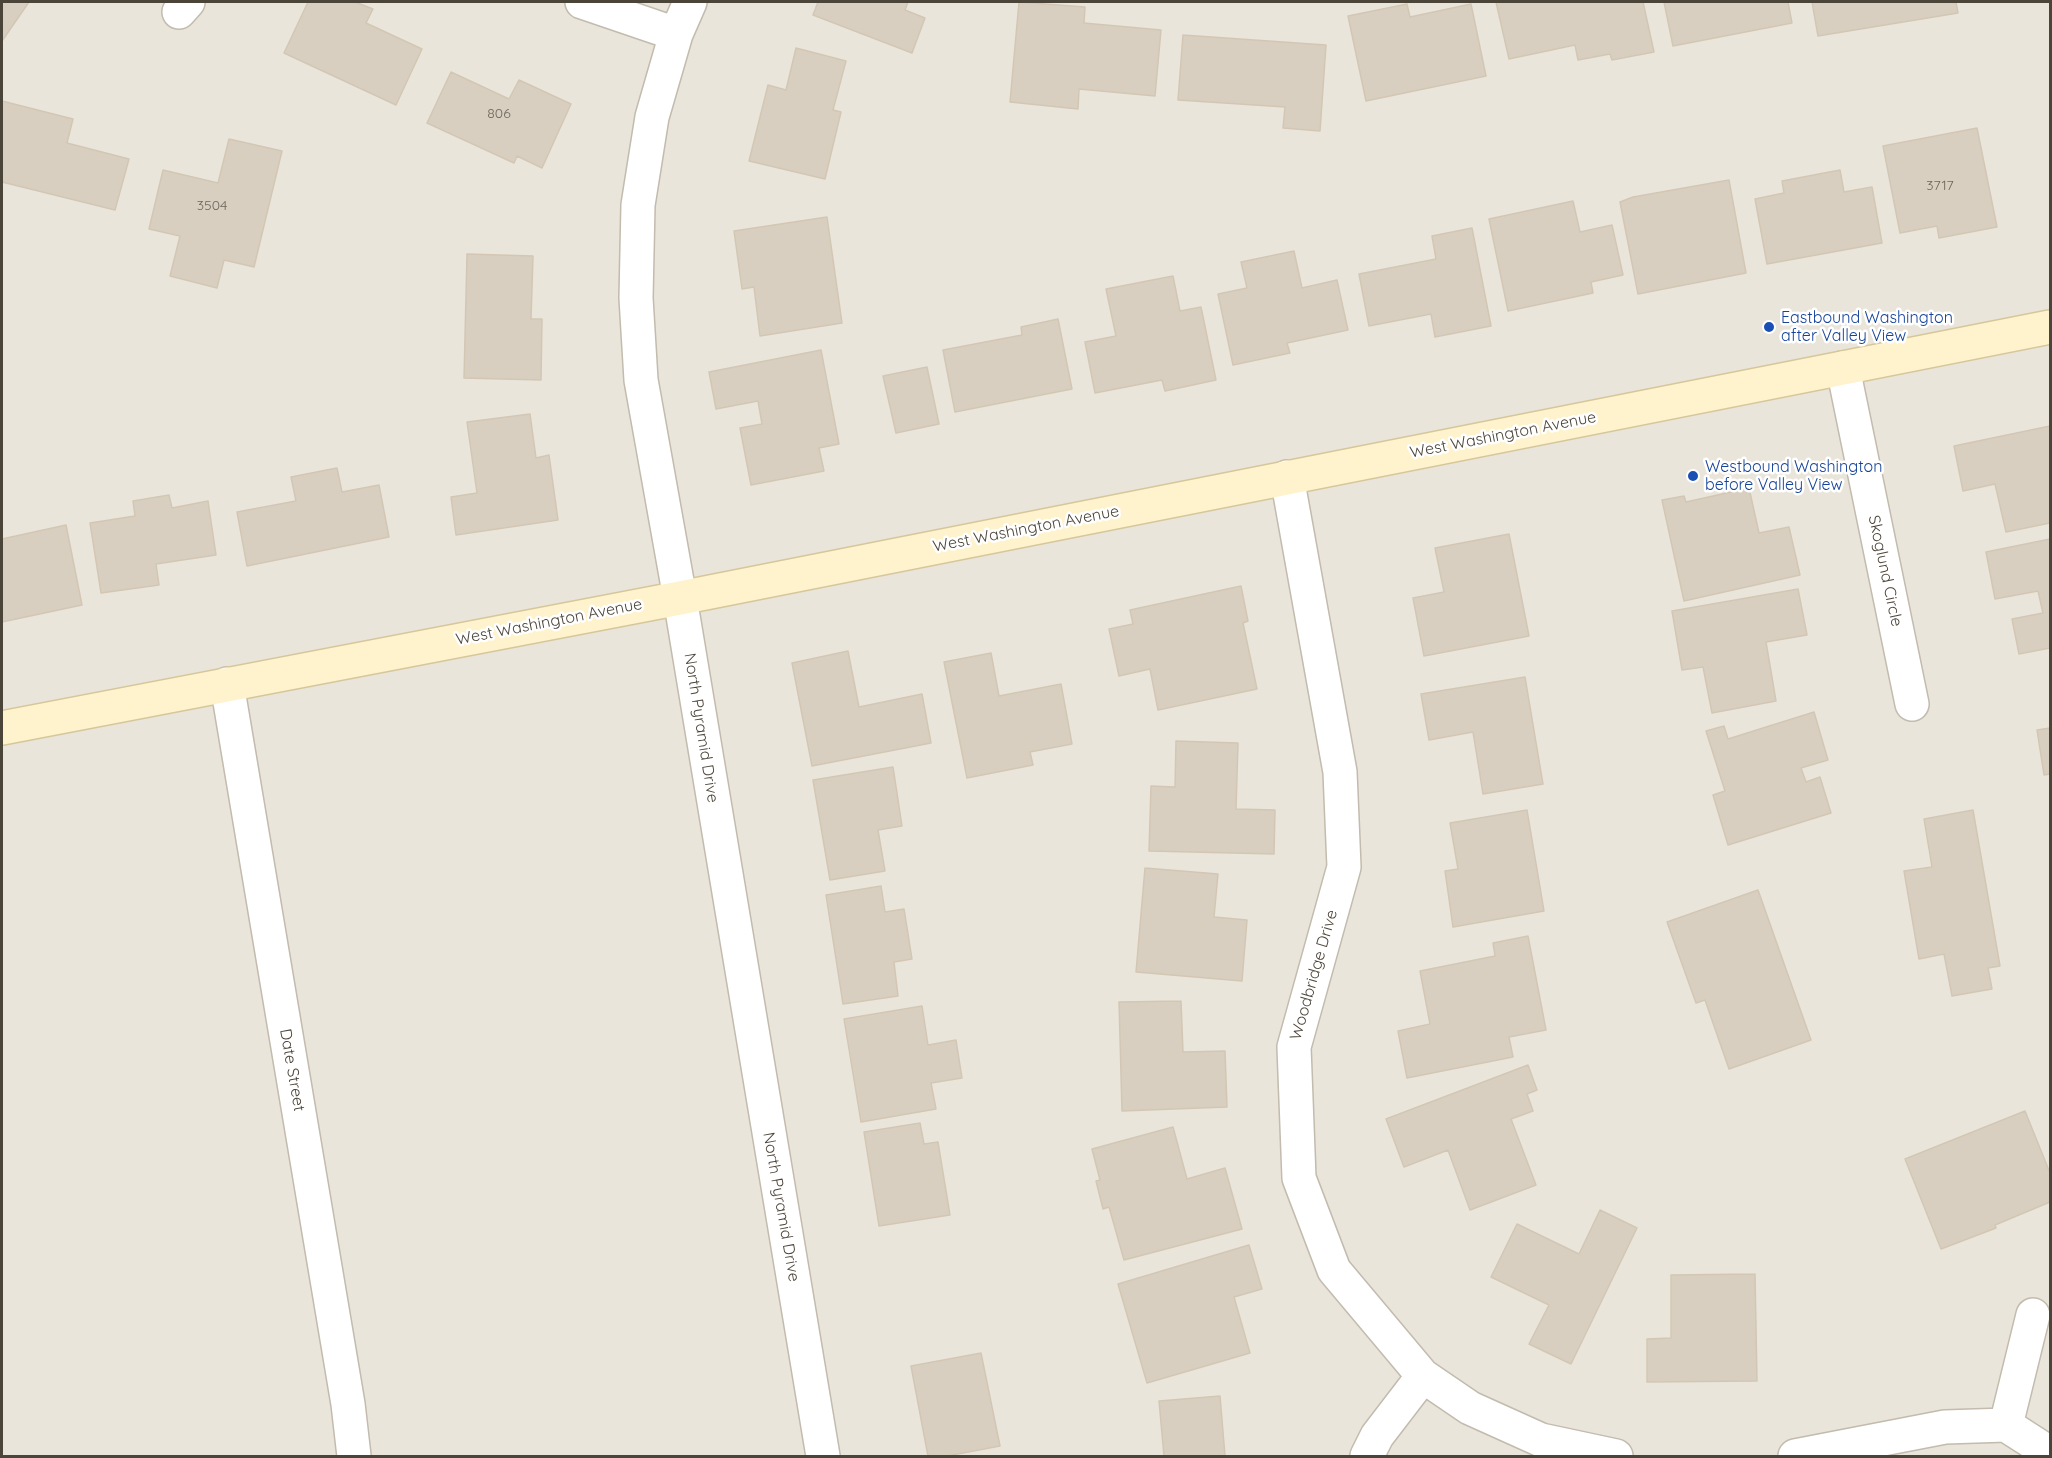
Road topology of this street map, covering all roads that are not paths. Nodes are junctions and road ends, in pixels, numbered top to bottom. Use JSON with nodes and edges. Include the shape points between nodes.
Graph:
{"nodes":[{"id":1,"x":582,"y":2,"type":"edge"},
{"id":2,"x":690,"y":2,"type":"edge"},
{"id":3,"x":676,"y":34,"type":"junction"},
{"id":4,"x":2050,"y":327,"type":"edge"},
{"id":5,"x":1843,"y":368,"type":"junction"},
{"id":6,"x":1287,"y":477,"type":"junction"},
{"id":7,"x":680,"y":598,"type":"junction"},
{"id":8,"x":227,"y":684,"type":"junction"},
{"id":9,"x":1912,"y":704,"type":"dead end"},
{"id":10,"x":2,"y":728,"type":"edge"},
{"id":11,"x":2033,"y":1315,"type":"dead end"},
{"id":12,"x":1424,"y":1376,"type":"junction"},
{"id":13,"x":2006,"y":1425,"type":"junction"},
{"id":14,"x":354,"y":1456,"type":"edge"},
{"id":15,"x":823,"y":1456,"type":"edge"},
{"id":16,"x":1366,"y":1456,"type":"edge"},
{"id":17,"x":1616,"y":1456,"type":"edge"},
{"id":18,"x":1795,"y":1456,"type":"edge"},
{"id":19,"x":2050,"y":1456,"type":"edge"}],
"edges":[{"from":1,"to":3,"type":"street"},
{"from":2,"to":3,"type":"street","name":"North Pyramid Drive"},
{"from":3,"to":7,"type":"street","name":"North Pyramid Drive","via":[[652,117],[638,206],[636,298],[641,380]]},
{"from":4,"to":5,"type":"main road","name":"West Washington Avenue"},
{"from":5,"to":6,"type":"main road","name":"West Washington Avenue"},
{"from":5,"to":9,"type":"street","name":"Skoglund Circle"},
{"from":6,"to":7,"type":"main road","name":"West Washington Avenue"},
{"from":6,"to":12,"type":"street","name":"Woodbridge Drive","via":[[1340,772],[1344,867],[1293,1047],[1299,1178],[1334,1270]]},
{"from":7,"to":8,"type":"main road","name":"West Washington Avenue"},
{"from":7,"to":15,"type":"street","name":"North Pyramid Drive"},
{"from":8,"to":10,"type":"main road","name":"West Washington Avenue"},
{"from":8,"to":14,"type":"street","name":"Date Street"},
{"from":11,"to":13,"type":"street"},
{"from":12,"to":16,"type":"street"},
{"from":12,"to":17,"type":"street","name":"Woodbridge Drive","via":[[1470,1408],[1541,1440]]},
{"from":13,"to":18,"type":"street","via":[[1945,1428]]},
{"from":13,"to":19,"type":"street"}]}
